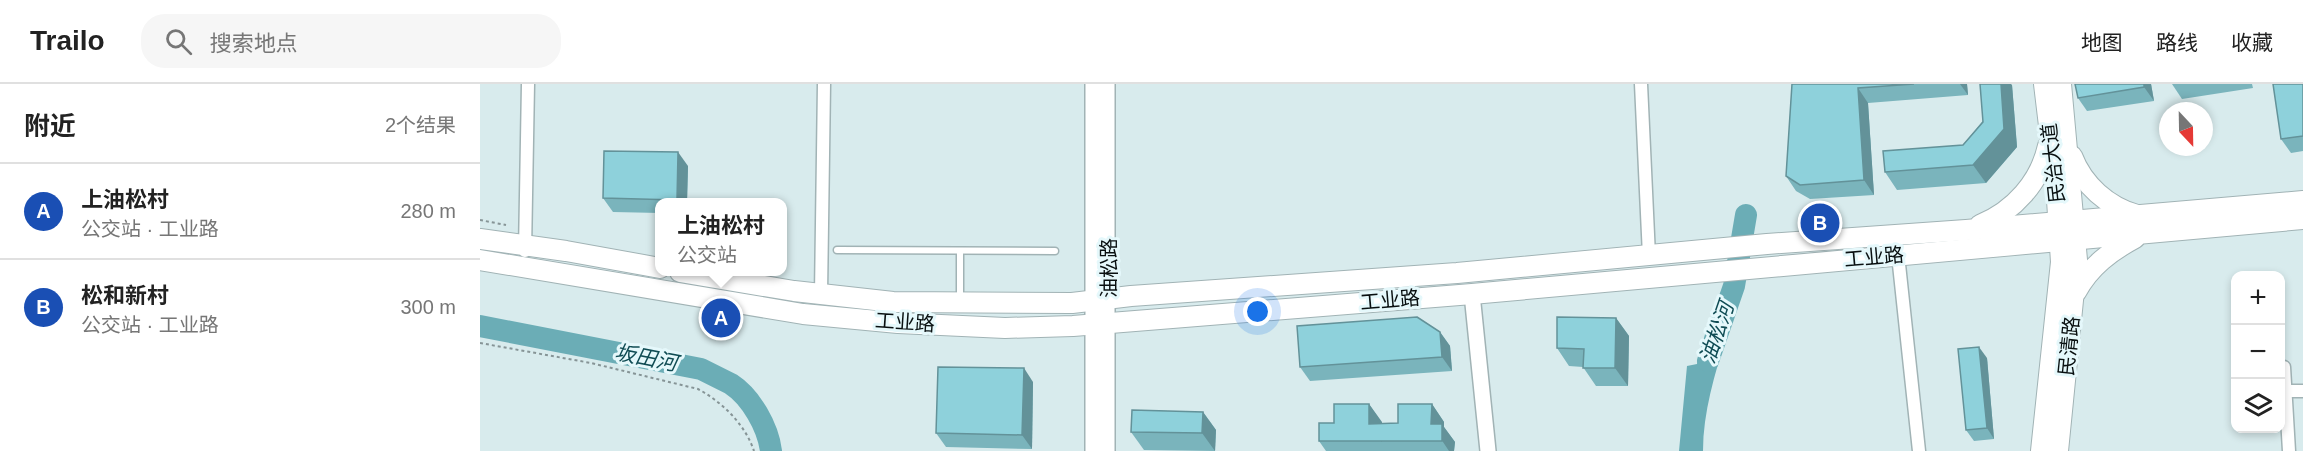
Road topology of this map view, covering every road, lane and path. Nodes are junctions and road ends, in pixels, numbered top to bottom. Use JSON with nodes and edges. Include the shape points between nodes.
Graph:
{"nodes":[{"id":1,"x":528,"y":84,"type":"edge"},
{"id":2,"x":824,"y":84,"type":"edge"},
{"id":3,"x":1093,"y":84,"type":"edge"},
{"id":4,"x":1107,"y":84,"type":"edge"},
{"id":5,"x":1641,"y":84,"type":"edge"},
{"id":6,"x":2044,"y":84,"type":"edge"},
{"id":7,"x":2061,"y":84,"type":"edge"},
{"id":8,"x":2058,"y":139,"type":"junction"},
{"id":9,"x":2303,"y":201,"type":"edge"},
{"id":10,"x":2303,"y":219,"type":"edge"},
{"id":11,"x":480,"y":220,"type":"edge"},
{"id":12,"x":2140,"y":225,"type":"junction"},
{"id":13,"x":508,"y":226,"type":"dead end"},
{"id":14,"x":1966,"y":230,"type":"junction"},
{"id":15,"x":2067,"y":231,"type":"junction"},
{"id":16,"x":480,"y":239,"type":"edge"},
{"id":17,"x":525,"y":245,"type":"junction"},
{"id":18,"x":837,"y":250,"type":"dead end"},
{"id":19,"x":960,"y":251,"type":"junction"},
{"id":20,"x":1055,"y":251,"type":"dead end"},
{"id":21,"x":1898,"y":255,"type":"junction"},
{"id":22,"x":1649,"y":256,"type":"junction"},
{"id":23,"x":480,"y":260,"type":"edge"},
{"id":24,"x":524,"y":267,"type":"junction"},
{"id":25,"x":655,"y":267,"type":"edge"},
{"id":26,"x":703,"y":276,"type":"edge"},
{"id":27,"x":821,"y":294,"type":"junction"},
{"id":28,"x":1472,"y":294,"type":"junction"},
{"id":29,"x":2074,"y":297,"type":"junction"},
{"id":30,"x":1101,"y":299,"type":"junction"},
{"id":31,"x":960,"y":304,"type":"junction"},
{"id":32,"x":1101,"y":324,"type":"junction"},
{"id":33,"x":480,"y":343,"type":"edge"},
{"id":34,"x":2285,"y":379,"type":"edge"},
{"id":35,"x":2303,"y":391,"type":"edge"},
{"id":36,"x":2286,"y":392,"type":"junction"},
{"id":37,"x":754,"y":451,"type":"edge"},
{"id":38,"x":1093,"y":451,"type":"edge"},
{"id":39,"x":1107,"y":451,"type":"edge"},
{"id":40,"x":1488,"y":451,"type":"edge"},
{"id":41,"x":1919,"y":451,"type":"edge"},
{"id":42,"x":2041,"y":451,"type":"edge"},
{"id":43,"x":2058,"y":451,"type":"edge"},
{"id":44,"x":2289,"y":451,"type":"edge"}],
"edges":[{"from":1,"to":17,"type":"street"},
{"from":2,"to":27,"type":"street"},
{"from":3,"to":30,"type":"street","name":"油松路"},
{"from":4,"to":30,"type":"street","name":"油松路"},
{"from":5,"to":22,"type":"street"},
{"from":6,"to":8,"type":"main road","name":"民治大道"},
{"from":7,"to":8,"type":"main road","name":"民治大道"},
{"from":8,"to":12,"type":"main road","via":[[2096,192]]},
{"from":8,"to":14,"type":"main road","via":[[2014,204],[1989,222]]},
{"from":8,"to":15,"type":"main road","name":"民治大道"},
{"from":9,"to":12,"type":"main road","name":"工业路"},
{"from":10,"to":12,"type":"main road","name":"工业路"},
{"from":11,"to":13,"type":"path"},
{"from":12,"to":15,"type":"main road","name":"工业路"},
{"from":12,"to":29,"type":"main road","via":[[2094,266]]},
{"from":14,"to":15,"type":"main road","name":"工业路"},
{"from":14,"to":22,"type":"main road","name":"工业路"},
{"from":15,"to":21,"type":"main road","name":"工业路"},
{"from":15,"to":29,"type":"main road","name":"民清路"},
{"from":15,"to":42,"type":"main road","name":"民清路"},
{"from":16,"to":17,"type":"main road"},
{"from":17,"to":24,"type":"street"},
{"from":17,"to":25,"type":"main road"},
{"from":18,"to":19,"type":"lane"},
{"from":19,"to":20,"type":"lane"},
{"from":19,"to":31,"type":"lane"},
{"from":21,"to":28,"type":"main road","name":"工业路"},
{"from":21,"to":41,"type":"street"},
{"from":22,"to":30,"type":"main road","name":"工业路"},
{"from":23,"to":24,"type":"main road","name":"工业路"},
{"from":24,"to":32,"type":"main road","name":"工业路","via":[[803,314],[1005,328]]},
{"from":26,"to":27,"type":"main road","name":"工业路"},
{"from":27,"to":31,"type":"main road","name":"工业路"},
{"from":28,"to":32,"type":"main road","name":"工业路"},
{"from":28,"to":40,"type":"street"},
{"from":29,"to":43,"type":"main road","name":"民清路"},
{"from":30,"to":31,"type":"main road","name":"工业路"},
{"from":30,"to":32,"type":"street","name":"油松路"},
{"from":32,"to":38,"type":"street","name":"油松路"},
{"from":32,"to":39,"type":"street","name":"油松路"},
{"from":33,"to":37,"type":"path","via":[[591,363],[698,389],[730,413]]},
{"from":34,"to":36,"type":"street"},
{"from":35,"to":36,"type":"street"},
{"from":36,"to":44,"type":"street"}]}
